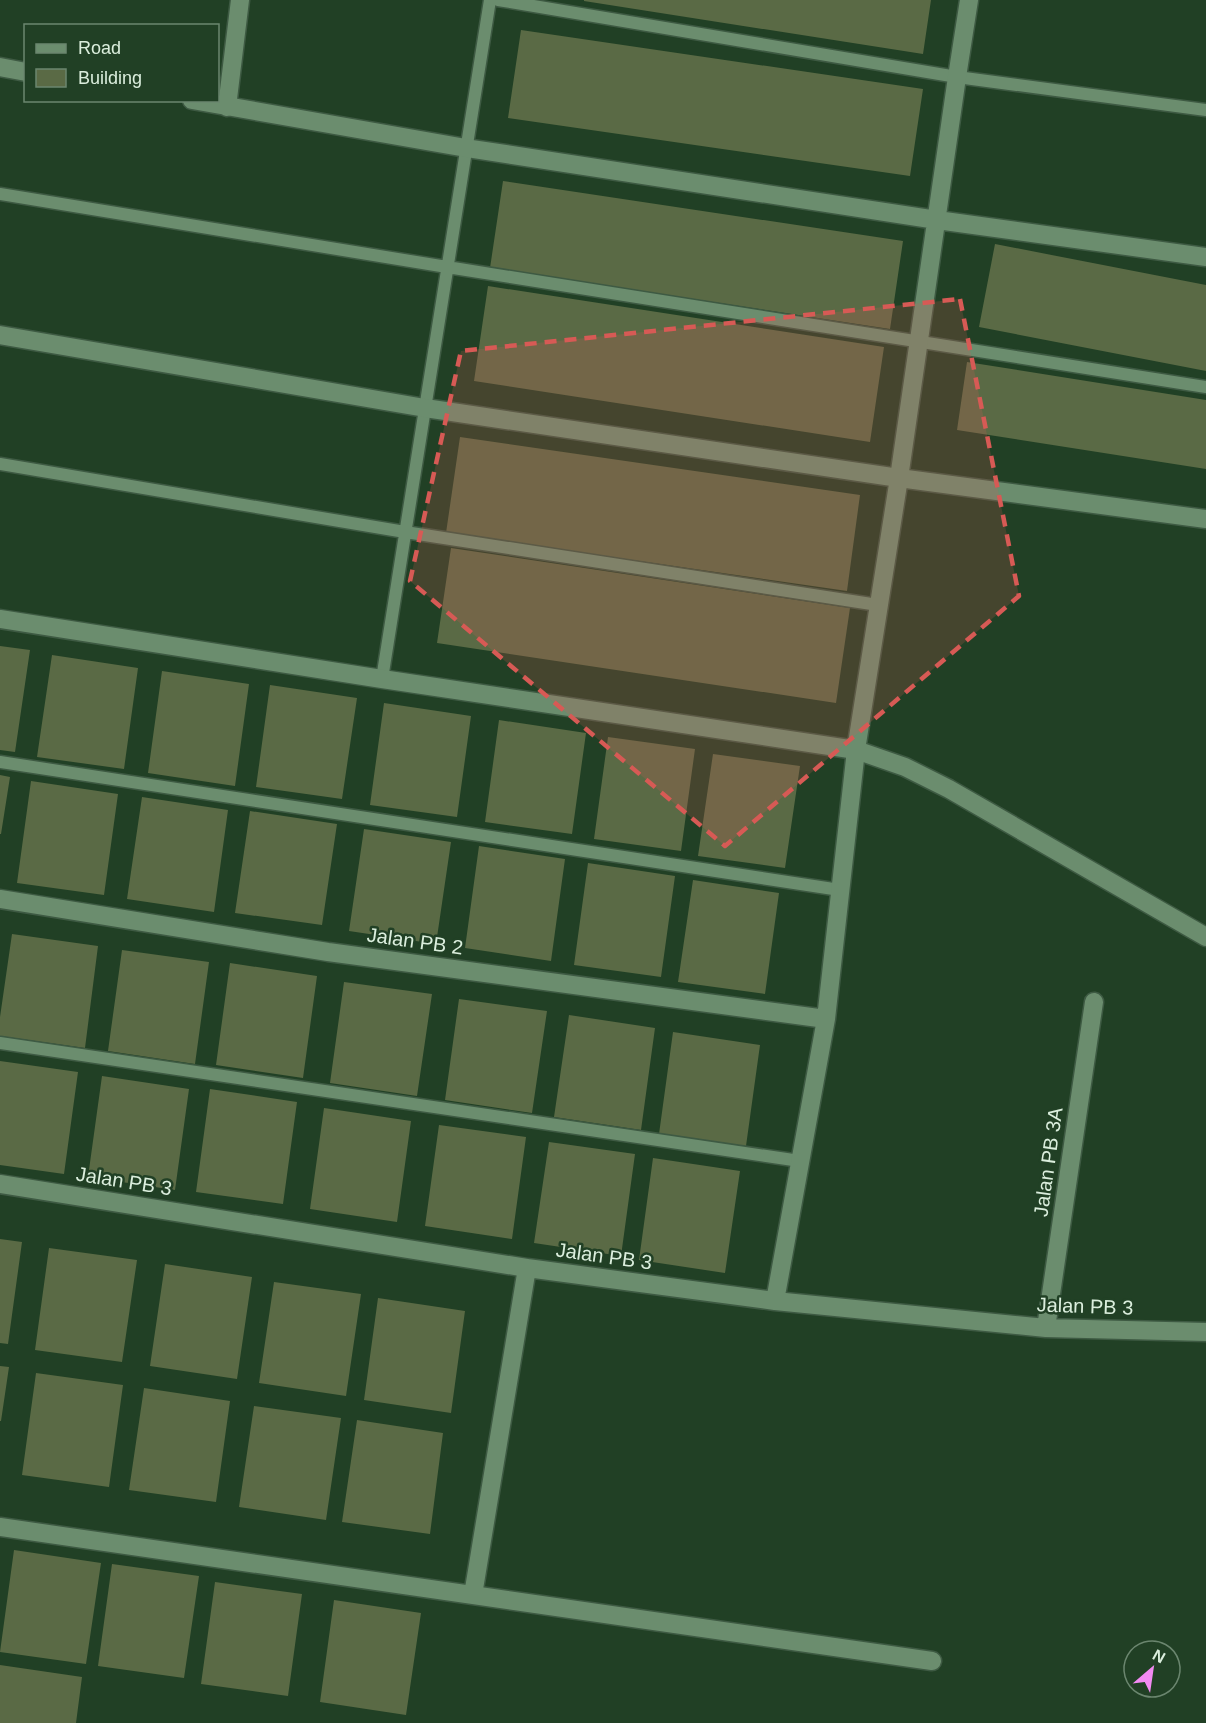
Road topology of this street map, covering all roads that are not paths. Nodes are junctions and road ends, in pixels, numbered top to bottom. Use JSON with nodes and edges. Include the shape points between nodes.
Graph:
{"nodes":[{"id":1,"x":240,"y":0,"type":"edge"},
{"id":2,"x":490,"y":0,"type":"edge"},
{"id":3,"x":498,"y":0,"type":"edge"},
{"id":4,"x":969,"y":0,"type":"edge"},
{"id":5,"x":0,"y":67,"type":"edge"},
{"id":6,"x":24,"y":72,"type":"edge"},
{"id":7,"x":957,"y":77,"type":"junction"},
{"id":8,"x":202,"y":102,"type":"edge"},
{"id":9,"x":227,"y":107,"type":"junction"},
{"id":10,"x":1206,"y":110,"type":"edge"},
{"id":11,"x":466,"y":148,"type":"junction"},
{"id":12,"x":0,"y":194,"type":"edge"},
{"id":13,"x":936,"y":220,"type":"junction"},
{"id":14,"x":1206,"y":257,"type":"edge"},
{"id":15,"x":447,"y":267,"type":"junction"},
{"id":16,"x":0,"y":334,"type":"edge"},
{"id":17,"x":919,"y":340,"type":"junction"},
{"id":18,"x":1206,"y":387,"type":"edge"},
{"id":19,"x":425,"y":408,"type":"junction"},
{"id":20,"x":0,"y":464,"type":"edge"},
{"id":21,"x":899,"y":478,"type":"junction"},
{"id":22,"x":1206,"y":519,"type":"edge"},
{"id":23,"x":405,"y":532,"type":"junction"},
{"id":24,"x":878,"y":605,"type":"junction"},
{"id":25,"x":0,"y":619,"type":"edge"},
{"id":26,"x":382,"y":679,"type":"junction"},
{"id":27,"x":856,"y":750,"type":"junction"},
{"id":28,"x":0,"y":762,"type":"edge"},
{"id":29,"x":840,"y":890,"type":"junction"},
{"id":30,"x":0,"y":899,"type":"edge"},
{"id":31,"x":1206,"y":937,"type":"edge"},
{"id":32,"x":1094,"y":1002,"type":"dead end"},
{"id":33,"x":826,"y":1019,"type":"junction"},
{"id":34,"x":0,"y":1043,"type":"edge"},
{"id":35,"x":800,"y":1161,"type":"junction"},
{"id":36,"x":0,"y":1184,"type":"edge"},
{"id":37,"x":527,"y":1268,"type":"junction"},
{"id":38,"x":775,"y":1301,"type":"junction"},
{"id":39,"x":1046,"y":1328,"type":"junction"},
{"id":40,"x":1206,"y":1332,"type":"edge"},
{"id":41,"x":0,"y":1527,"type":"edge"},
{"id":42,"x":473,"y":1595,"type":"junction"},
{"id":43,"x":932,"y":1661,"type":"dead end"}],
"edges":[{"from":1,"to":9,"type":"street"},
{"from":2,"to":11,"type":"lane"},
{"from":3,"to":7,"type":"lane"},
{"from":4,"to":7,"type":"street"},
{"from":5,"to":6,"type":"street"},
{"from":7,"to":10,"type":"lane"},
{"from":7,"to":13,"type":"street"},
{"from":8,"to":9,"type":"street"},
{"from":9,"to":11,"type":"street"},
{"from":11,"to":13,"type":"street"},
{"from":11,"to":15,"type":"lane"},
{"from":12,"to":15,"type":"lane"},
{"from":13,"to":14,"type":"street"},
{"from":13,"to":17,"type":"street"},
{"from":15,"to":17,"type":"lane"},
{"from":15,"to":19,"type":"lane"},
{"from":16,"to":19,"type":"street"},
{"from":17,"to":18,"type":"lane"},
{"from":17,"to":21,"type":"street"},
{"from":19,"to":21,"type":"street"},
{"from":19,"to":23,"type":"lane"},
{"from":20,"to":23,"type":"lane"},
{"from":21,"to":22,"type":"street"},
{"from":21,"to":24,"type":"street"},
{"from":23,"to":24,"type":"lane"},
{"from":23,"to":26,"type":"lane"},
{"from":24,"to":27,"type":"street"},
{"from":25,"to":26,"type":"street"},
{"from":26,"to":27,"type":"street"},
{"from":27,"to":29,"type":"street"},
{"from":27,"to":31,"type":"street","via":[[905,767],[949,789]]},
{"from":28,"to":29,"type":"lane"},
{"from":29,"to":33,"type":"street"},
{"from":30,"to":33,"type":"street","name":"Jalan PB 2","via":[[328,952]]},
{"from":32,"to":39,"type":"street","name":"Jalan PB 3A"},
{"from":33,"to":35,"type":"street"},
{"from":34,"to":35,"type":"lane"},
{"from":35,"to":38,"type":"street"},
{"from":36,"to":37,"type":"street","name":"Jalan PB 3"},
{"from":37,"to":38,"type":"street","name":"Jalan PB 3"},
{"from":37,"to":42,"type":"street"},
{"from":38,"to":39,"type":"street","name":"Jalan PB 3"},
{"from":39,"to":40,"type":"street","name":"Jalan PB 3"},
{"from":41,"to":42,"type":"street"},
{"from":42,"to":43,"type":"street"}]}
